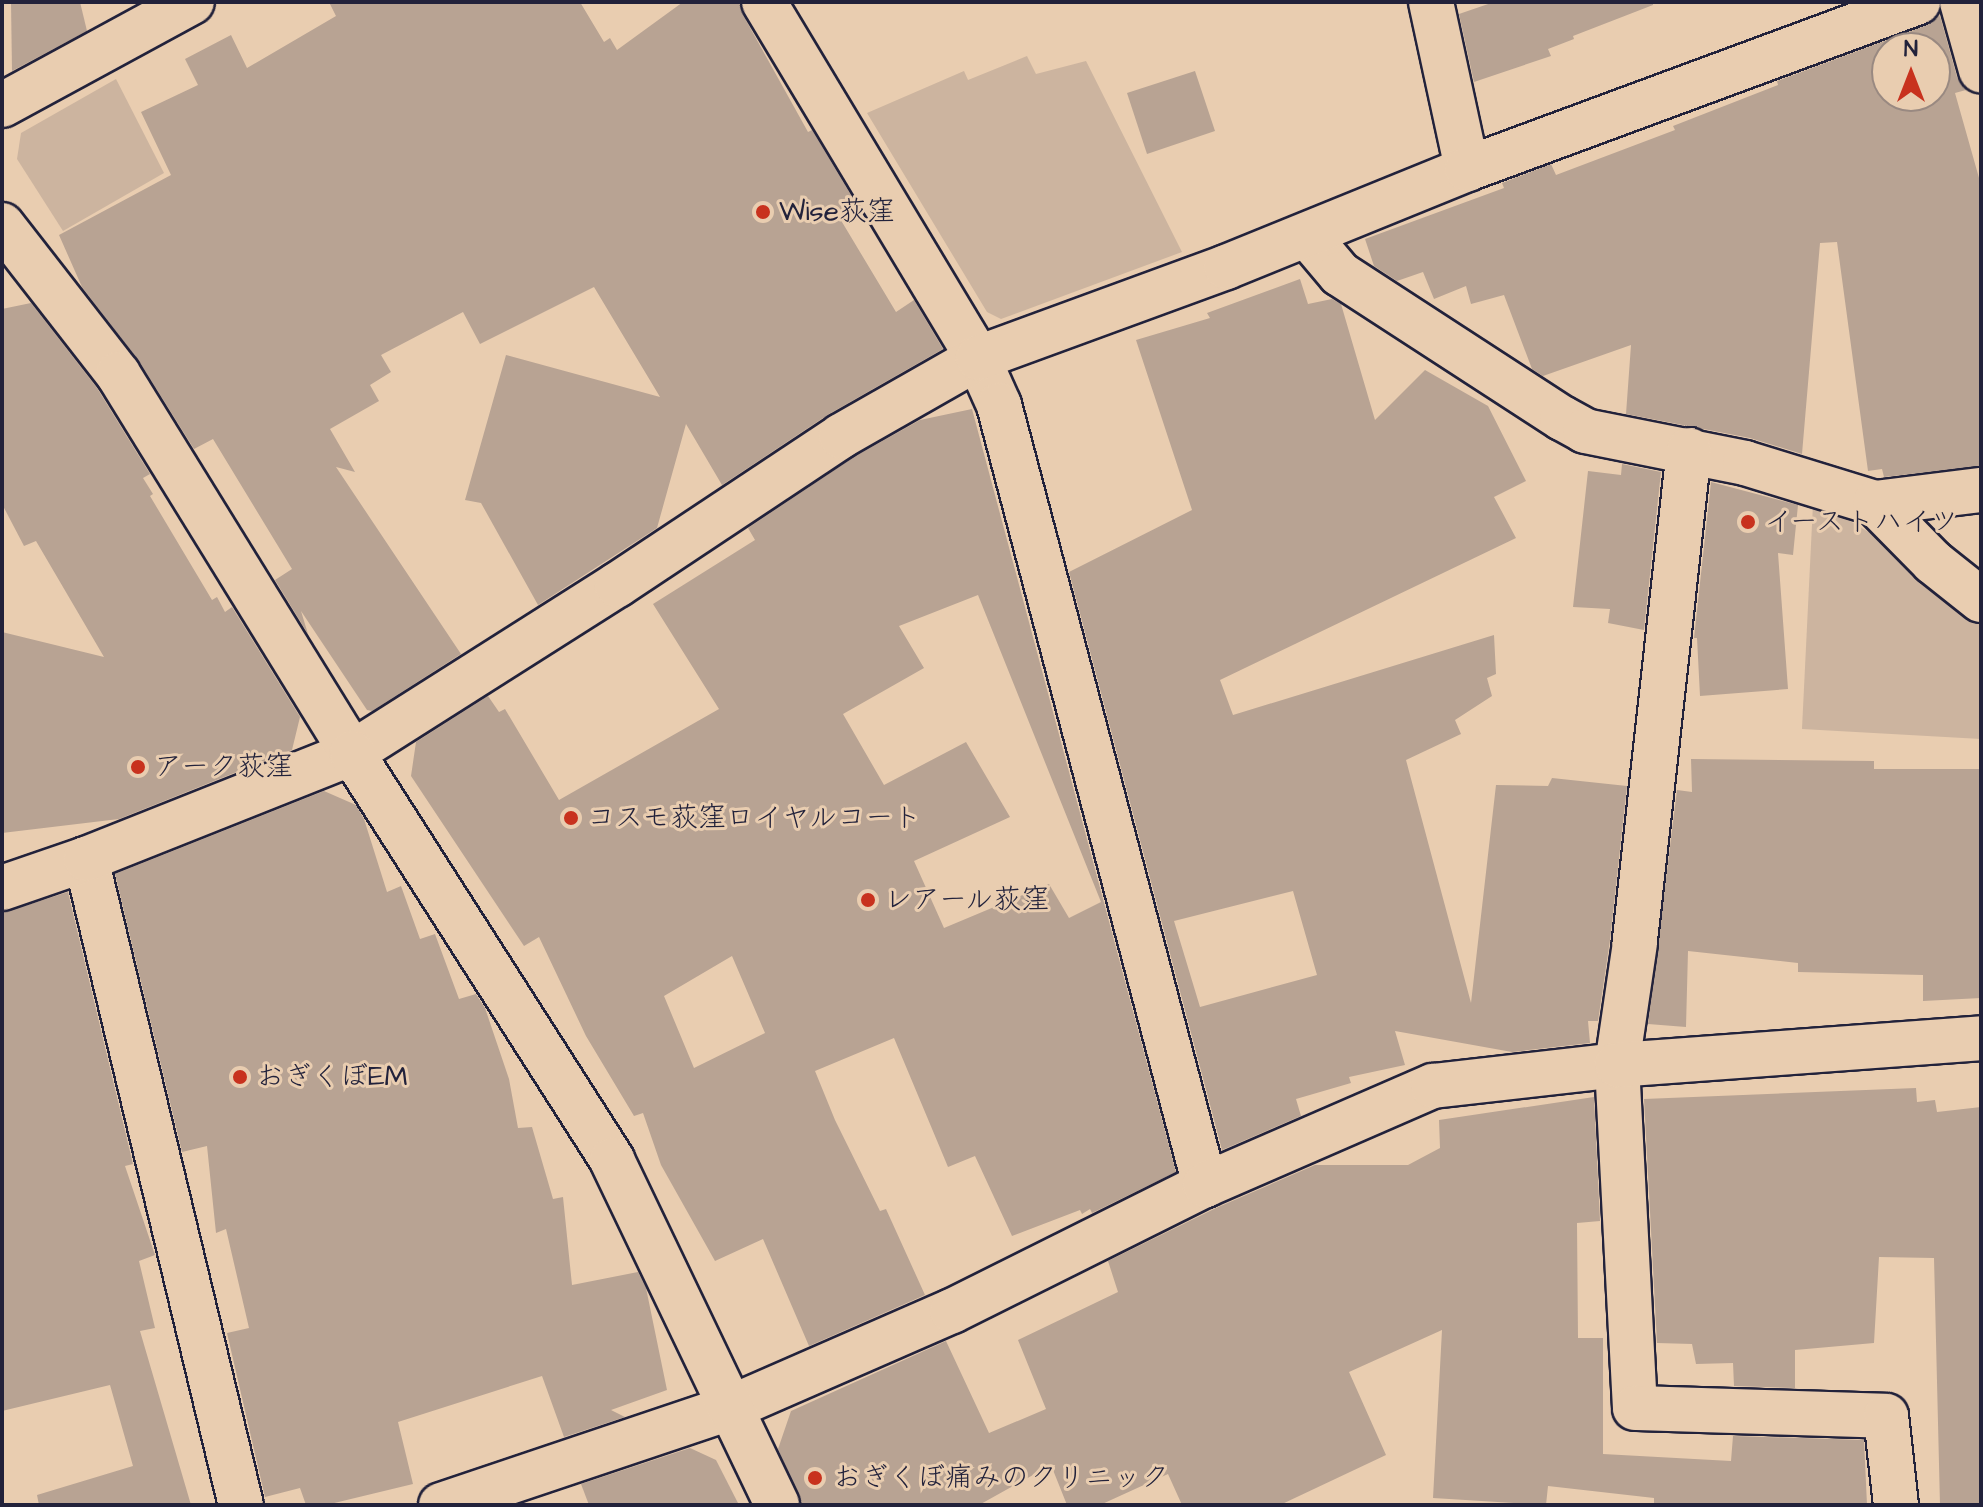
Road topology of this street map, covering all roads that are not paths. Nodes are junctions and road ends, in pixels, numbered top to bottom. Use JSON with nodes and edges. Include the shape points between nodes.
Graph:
{"nodes":[{"id":1,"x":192,"y":2,"type":"edge"},
{"id":2,"x":764,"y":2,"type":"edge"},
{"id":3,"x":1431,"y":2,"type":"edge"},
{"id":4,"x":1918,"y":2,"type":"edge"},
{"id":5,"x":1962,"y":2,"type":"edge"},
{"id":6,"x":1981,"y":70,"type":"edge"},
{"id":7,"x":2,"y":105,"type":"edge"},
{"id":8,"x":1467,"y":169,"type":"junction"},
{"id":9,"x":2,"y":225,"type":"edge"},
{"id":10,"x":1307,"y":235,"type":"junction"},
{"id":11,"x":978,"y":358,"type":"junction"},
{"id":12,"x":1689,"y":450,"type":"junction"},
{"id":13,"x":1981,"y":490,"type":"edge"},
{"id":14,"x":1875,"y":503,"type":"junction"},
{"id":15,"x":1981,"y":600,"type":"edge"},
{"id":16,"x":352,"y":753,"type":"junction"},
{"id":17,"x":86,"y":859,"type":"junction"},
{"id":18,"x":2,"y":888,"type":"edge"},
{"id":19,"x":1981,"y":1038,"type":"edge"},
{"id":20,"x":1617,"y":1065,"type":"junction"},
{"id":21,"x":1205,"y":1185,"type":"junction"},
{"id":22,"x":732,"y":1407,"type":"junction"},
{"id":23,"x":241,"y":1505,"type":"edge"},
{"id":24,"x":443,"y":1505,"type":"edge"},
{"id":25,"x":777,"y":1505,"type":"edge"},
{"id":26,"x":1896,"y":1505,"type":"edge"}],
"edges":[{"from":1,"to":7,"type":"street"},
{"from":2,"to":11,"type":"street"},
{"from":3,"to":8,"type":"street"},
{"from":4,"to":8,"type":"street"},
{"from":5,"to":6,"type":"street"},
{"from":8,"to":10,"type":"street"},
{"from":9,"to":16,"type":"street","via":[[118,374]]},
{"from":10,"to":11,"type":"street"},
{"from":10,"to":12,"type":"street","via":[[1340,274],[1585,431]]},
{"from":11,"to":16,"type":"street","via":[[841,436]]},
{"from":11,"to":21,"type":"street","via":[[999,405]]},
{"from":12,"to":14,"type":"street"},
{"from":12,"to":20,"type":"street"},
{"from":13,"to":14,"type":"street"},
{"from":14,"to":15,"type":"street","via":[[1933,562]]},
{"from":16,"to":17,"type":"street"},
{"from":16,"to":22,"type":"street","via":[[612,1160]]},
{"from":17,"to":18,"type":"street"},
{"from":17,"to":23,"type":"street"},
{"from":19,"to":20,"type":"street"},
{"from":20,"to":21,"type":"street","via":[[1433,1086]]},
{"from":20,"to":26,"type":"street","via":[[1635,1408],[1886,1416]]},
{"from":21,"to":22,"type":"street","via":[[952,1311]]},
{"from":22,"to":24,"type":"street"},
{"from":22,"to":25,"type":"street"}]}
